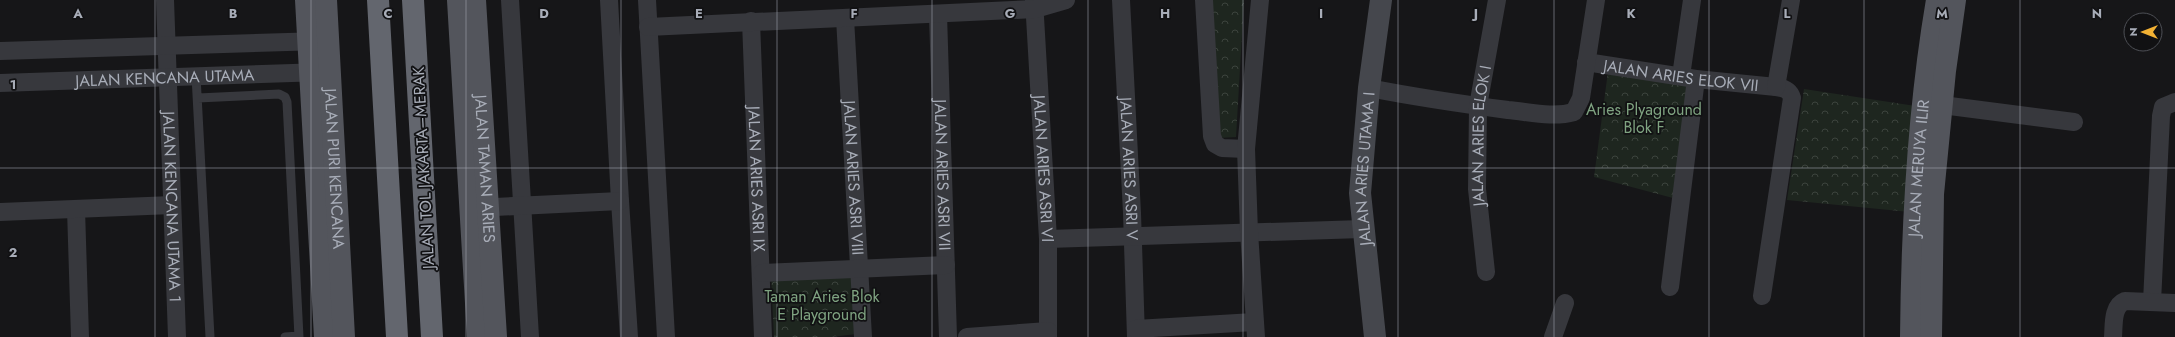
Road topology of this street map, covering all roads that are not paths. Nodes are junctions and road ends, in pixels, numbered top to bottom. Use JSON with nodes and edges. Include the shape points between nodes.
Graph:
{"nodes":[{"id":1,"x":165,"y":0,"type":"edge"},
{"id":2,"x":378,"y":0,"type":"edge"},
{"id":3,"x":413,"y":0,"type":"edge"},
{"id":4,"x":458,"y":0,"type":"edge"},
{"id":5,"x":475,"y":0,"type":"edge"},
{"id":6,"x":510,"y":0,"type":"edge"},
{"id":7,"x":610,"y":0,"type":"edge"},
{"id":8,"x":647,"y":0,"type":"edge"},
{"id":9,"x":1066,"y":0,"type":"edge"},
{"id":10,"x":1121,"y":0,"type":"edge"},
{"id":11,"x":1204,"y":0,"type":"edge"},
{"id":12,"x":1260,"y":0,"type":"edge"},
{"id":13,"x":1381,"y":0,"type":"edge"},
{"id":14,"x":1497,"y":0,"type":"edge"},
{"id":15,"x":1596,"y":0,"type":"edge"},
{"id":16,"x":1692,"y":0,"type":"edge"},
{"id":17,"x":1791,"y":0,"type":"edge"},
{"id":18,"x":1937,"y":0,"type":"edge"},
{"id":19,"x":1955,"y":0,"type":"edge"},
{"id":20,"x":309,"y":1,"type":"edge"},
{"id":21,"x":1035,"y":5,"type":"edge"},
{"id":22,"x":938,"y":14,"type":"junction"},
{"id":23,"x":845,"y":18,"type":"junction"},
{"id":24,"x":751,"y":21,"type":"junction"},
{"id":25,"x":648,"y":27,"type":"junction"},
{"id":26,"x":318,"y":41,"type":"junction"},
{"id":27,"x":166,"y":45,"type":"junction"},
{"id":28,"x":0,"y":51,"type":"edge"},
{"id":29,"x":1586,"y":62,"type":"junction"},
{"id":30,"x":1935,"y":69,"type":"junction"},
{"id":31,"x":320,"y":72,"type":"junction"},
{"id":32,"x":168,"y":77,"type":"junction"},
{"id":33,"x":1689,"y":77,"type":"junction"},
{"id":34,"x":0,"y":82,"type":"edge"},
{"id":35,"x":1776,"y":86,"type":"junction"},
{"id":36,"x":197,"y":88,"type":"junction"},
{"id":37,"x":1369,"y":88,"type":"junction"},
{"id":38,"x":2175,"y":102,"type":"edge"},
{"id":39,"x":1942,"y":104,"type":"junction"},
{"id":40,"x":1478,"y":106,"type":"junction"},
{"id":41,"x":2074,"y":122,"type":"dead end"},
{"id":42,"x":1929,"y":143,"type":"junction"},
{"id":43,"x":1246,"y":149,"type":"junction"},
{"id":44,"x":620,"y":202,"type":"junction"},
{"id":45,"x":172,"y":206,"type":"junction"},
{"id":46,"x":523,"y":206,"type":"junction"},
{"id":47,"x":479,"y":208,"type":"junction"},
{"id":48,"x":76,"y":209,"type":"junction"},
{"id":49,"x":0,"y":212,"type":"edge"},
{"id":50,"x":1362,"y":229,"type":"junction"},
{"id":51,"x":1249,"y":232,"type":"junction"},
{"id":52,"x":1132,"y":238,"type":"junction"},
{"id":53,"x":1048,"y":239,"type":"junction"},
{"id":54,"x":946,"y":265,"type":"junction"},
{"id":55,"x":859,"y":268,"type":"junction"},
{"id":56,"x":1486,"y":272,"type":"dead end"},
{"id":57,"x":762,"y":273,"type":"junction"},
{"id":58,"x":1670,"y":287,"type":"dead end"},
{"id":59,"x":1762,"y":296,"type":"dead end"},
{"id":60,"x":2152,"y":302,"type":"junction"},
{"id":61,"x":1565,"y":303,"type":"dead end"},
{"id":62,"x":2175,"y":303,"type":"edge"},
{"id":63,"x":1255,"y":329,"type":"edge"},
{"id":64,"x":1136,"y":333,"type":"edge"},
{"id":65,"x":1048,"y":334,"type":"edge"},
{"id":66,"x":299,"y":336,"type":"edge"},
{"id":67,"x":80,"y":337,"type":"edge"},
{"id":68,"x":176,"y":337,"type":"edge"},
{"id":69,"x":210,"y":337,"type":"edge"},
{"id":70,"x":285,"y":337,"type":"edge"},
{"id":71,"x":325,"y":337,"type":"edge"},
{"id":72,"x":344,"y":337,"type":"edge"},
{"id":73,"x":397,"y":337,"type":"edge"},
{"id":74,"x":432,"y":337,"type":"edge"},
{"id":75,"x":478,"y":337,"type":"edge"},
{"id":76,"x":496,"y":337,"type":"edge"},
{"id":77,"x":530,"y":337,"type":"edge"},
{"id":78,"x":629,"y":337,"type":"edge"},
{"id":79,"x":666,"y":337,"type":"edge"},
{"id":80,"x":763,"y":337,"type":"edge"},
{"id":81,"x":864,"y":337,"type":"edge"},
{"id":82,"x":948,"y":337,"type":"edge"},
{"id":83,"x":967,"y":337,"type":"edge"},
{"id":84,"x":1375,"y":337,"type":"edge"},
{"id":85,"x":1553,"y":337,"type":"edge"},
{"id":86,"x":1911,"y":337,"type":"edge"},
{"id":87,"x":1931,"y":337,"type":"edge"},
{"id":88,"x":2113,"y":337,"type":"edge"}],
"edges":[{"from":1,"to":27,"type":"street","name":"JALAN KENCANA UTAMA 1"},
{"from":2,"to":73,"type":"highway"},
{"from":3,"to":74,"type":"highway","name":"JALAN TOL JAKARTA–MERAK"},
{"from":4,"to":47,"type":"main road","name":"JALAN TAMAN ARIES"},
{"from":5,"to":47,"type":"main road","name":"JALAN TAMAN ARIES"},
{"from":6,"to":46,"type":"street"},
{"from":7,"to":44,"type":"street"},
{"from":8,"to":25,"type":"street"},
{"from":9,"to":21,"type":"street"},
{"from":10,"to":52,"type":"street","name":"JALAN ARIES ASRI V"},
{"from":11,"to":43,"type":"street","via":[[1212,136],[1215,144],[1222,148]]},
{"from":12,"to":43,"type":"street"},
{"from":13,"to":37,"type":"street","name":"JALAN ARIES UTAMA I"},
{"from":14,"to":40,"type":"street","name":"JALAN ARIES ELOK I"},
{"from":15,"to":29,"type":"street"},
{"from":16,"to":33,"type":"street"},
{"from":17,"to":35,"type":"street"},
{"from":18,"to":30,"type":"main road","name":"JALAN MERUYA ILIR"},
{"from":19,"to":30,"type":"main road","name":"JALAN MERUYA ILIR"},
{"from":20,"to":26,"type":"main road","name":"JALAN PURI KENCANA"},
{"from":21,"to":22,"type":"street"},
{"from":21,"to":53,"type":"street","name":"JALAN ARIES ASRI VI"},
{"from":22,"to":23,"type":"street"},
{"from":22,"to":54,"type":"street","name":"JALAN ARIES ASRI VII"},
{"from":23,"to":24,"type":"street"},
{"from":23,"to":55,"type":"street","name":"JALAN ARIES ASRI VIII"},
{"from":24,"to":25,"type":"street"},
{"from":24,"to":57,"type":"street","name":"JALAN ARIES ASRI IX"},
{"from":25,"to":79,"type":"street"},
{"from":26,"to":27,"type":"street","name":"JALAN KENCANA UTAMA"},
{"from":26,"to":31,"type":"main road","name":"JALAN PURI KENCANA"},
{"from":27,"to":28,"type":"street","name":"JALAN KENCANA UTAMA"},
{"from":27,"to":32,"type":"street","name":"JALAN KENCANA UTAMA 1"},
{"from":29,"to":33,"type":"street","name":"JALAN ARIES ELOK VII"},
{"from":29,"to":40,"type":"street","via":[[1581,98],[1574,112],[1562,115]]},
{"from":30,"to":39,"type":"main road","name":"JALAN MERUYA ILIR"},
{"from":30,"to":42,"type":"main road","name":"JALAN MERUYA ILIR"},
{"from":31,"to":36,"type":"street","name":"JALAN KENCANA UTAMA"},
{"from":31,"to":71,"type":"main road","name":"JALAN PURI KENCANA"},
{"from":31,"to":72,"type":"main road","name":"JALAN PURI KENCANA"},
{"from":32,"to":34,"type":"street","name":"JALAN KENCANA UTAMA"},
{"from":32,"to":36,"type":"street","name":"JALAN KENCANA UTAMA"},
{"from":32,"to":45,"type":"street","name":"JALAN KENCANA UTAMA 1"},
{"from":33,"to":35,"type":"street","name":"JALAN ARIES ELOK VII"},
{"from":33,"to":58,"type":"street"},
{"from":35,"to":59,"type":"street","via":[[1787,90],[1792,98]]},
{"from":36,"to":66,"type":"lane","via":[[279,94],[285,97]]},
{"from":36,"to":69,"type":"lane"},
{"from":37,"to":40,"type":"street"},
{"from":37,"to":50,"type":"street","name":"JALAN ARIES UTAMA I","via":[[1360,194]]},
{"from":38,"to":60,"type":"street","via":[[2163,107]]},
{"from":39,"to":41,"type":"street"},
{"from":39,"to":42,"type":"main road","name":"JALAN MERUYA ILIR"},
{"from":40,"to":56,"type":"street","name":"JALAN ARIES ELOK I","via":[[1477,189]]},
{"from":42,"to":86,"type":"main road","name":"JALAN MERUYA ILIR","via":[[1912,282]]},
{"from":42,"to":87,"type":"main road","name":"JALAN MERUYA ILIR","via":[[1933,194]]},
{"from":43,"to":51,"type":"street"},
{"from":44,"to":46,"type":"street"},
{"from":44,"to":78,"type":"street"},
{"from":45,"to":48,"type":"street"},
{"from":45,"to":68,"type":"street","name":"JALAN KENCANA UTAMA 1"},
{"from":46,"to":47,"type":"street"},
{"from":46,"to":77,"type":"street"},
{"from":47,"to":75,"type":"main road","name":"JALAN TAMAN ARIES"},
{"from":47,"to":76,"type":"main road","name":"JALAN TAMAN ARIES"},
{"from":48,"to":49,"type":"street"},
{"from":48,"to":67,"type":"street"},
{"from":50,"to":51,"type":"street"},
{"from":50,"to":84,"type":"street","name":"JALAN ARIES UTAMA I"},
{"from":51,"to":52,"type":"street"},
{"from":51,"to":63,"type":"street"},
{"from":52,"to":53,"type":"street"},
{"from":52,"to":64,"type":"street","name":"JALAN ARIES ASRI V"},
{"from":53,"to":65,"type":"street","name":"JALAN ARIES ASRI VI"},
{"from":54,"to":55,"type":"street"},
{"from":54,"to":82,"type":"street","name":"JALAN ARIES ASRI VII"},
{"from":55,"to":57,"type":"street"},
{"from":55,"to":81,"type":"street","name":"JALAN ARIES ASRI VIII"},
{"from":57,"to":80,"type":"street","name":"JALAN ARIES ASRI IX"},
{"from":60,"to":62,"type":"street"},
{"from":60,"to":88,"type":"street","via":[[2119,303],[2116,308]]},
{"from":61,"to":85,"type":"street"},
{"from":63,"to":64,"type":"street"},
{"from":65,"to":83,"type":"street"},
{"from":66,"to":70,"type":"lane"}]}
